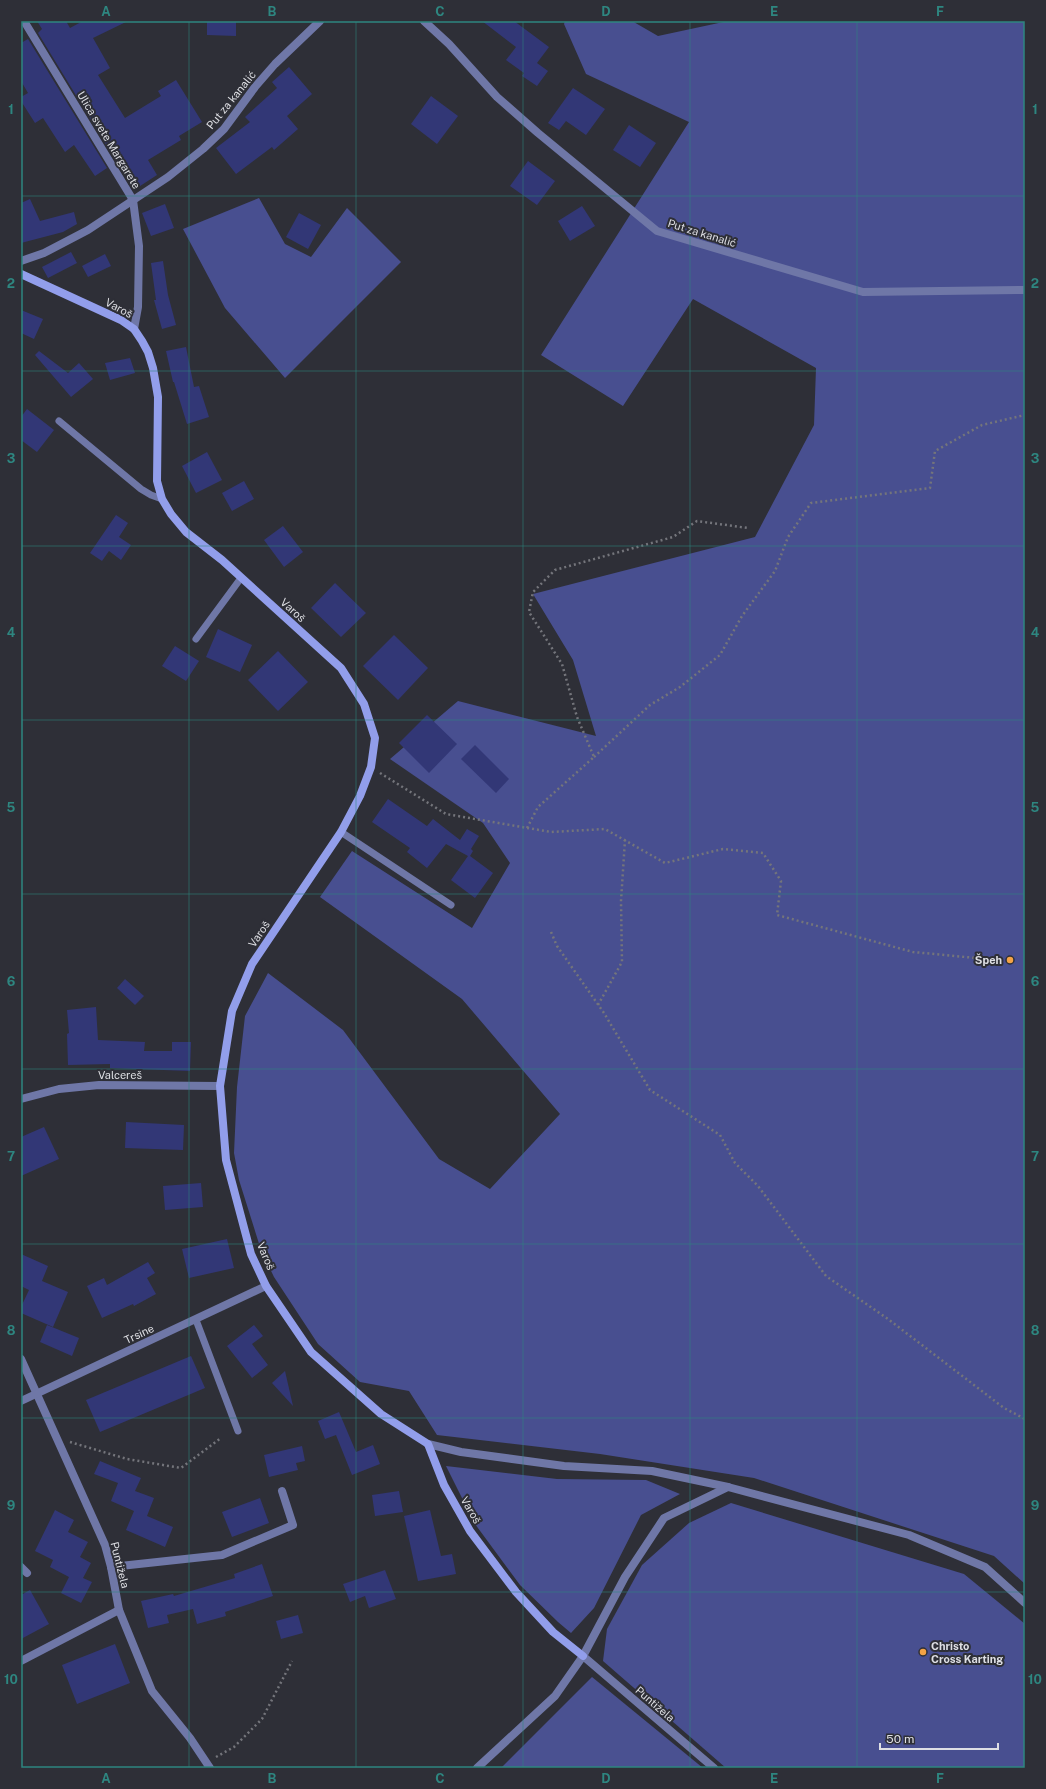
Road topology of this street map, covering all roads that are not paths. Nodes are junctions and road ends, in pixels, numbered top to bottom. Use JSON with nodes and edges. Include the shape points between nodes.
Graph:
{"nodes":[{"id":1,"x":24,"y":21,"type":"edge"},
{"id":2,"x":320,"y":21,"type":"edge"},
{"id":3,"x":424,"y":21,"type":"edge"},
{"id":4,"x":133,"y":200,"type":"junction"},
{"id":5,"x":21,"y":261,"type":"edge"},
{"id":6,"x":21,"y":274,"type":"edge"},
{"id":7,"x":1025,"y":290,"type":"edge"},
{"id":8,"x":134,"y":329,"type":"junction"},
{"id":9,"x":60,"y":421,"type":"dead end"},
{"id":10,"x":162,"y":500,"type":"junction"},
{"id":11,"x":241,"y":578,"type":"junction"},
{"id":12,"x":196,"y":639,"type":"dead end"},
{"id":13,"x":341,"y":832,"type":"junction"},
{"id":14,"x":451,"y":905,"type":"dead end"},
{"id":15,"x":220,"y":1086,"type":"junction"},
{"id":16,"x":21,"y":1099,"type":"edge"},
{"id":17,"x":266,"y":1286,"type":"junction"},
{"id":18,"x":196,"y":1320,"type":"junction"},
{"id":19,"x":21,"y":1359,"type":"edge"},
{"id":20,"x":37,"y":1393,"type":"junction"},
{"id":21,"x":21,"y":1401,"type":"edge"},
{"id":22,"x":238,"y":1431,"type":"dead end"},
{"id":23,"x":428,"y":1444,"type":"junction"},
{"id":24,"x":728,"y":1487,"type":"junction"},
{"id":25,"x":282,"y":1491,"type":"dead end"},
{"id":26,"x":111,"y":1567,"type":"junction"},
{"id":27,"x":1025,"y":1603,"type":"edge"},
{"id":28,"x":118,"y":1610,"type":"junction"},
{"id":29,"x":583,"y":1656,"type":"junction"},
{"id":30,"x":21,"y":1661,"type":"edge"},
{"id":31,"x":208,"y":1765,"type":"edge"},
{"id":32,"x":477,"y":1768,"type":"edge"},
{"id":33,"x":714,"y":1768,"type":"edge"}],
"edges":[{"from":1,"to":4,"type":"street","name":"Ulica svete Margarete"},
{"from":2,"to":4,"type":"street","name":"Put za kanalić","via":[[275,64],[224,129],[168,177]]},
{"from":3,"to":7,"type":"street","name":"Put za kanalić","via":[[503,102],[657,231],[863,292]]},
{"from":4,"to":5,"type":"street","name":"Put za kanalić","via":[[88,230]]},
{"from":4,"to":8,"type":"street","name":"Ulica svete Margarete","via":[[139,246],[138,307]]},
{"from":6,"to":8,"type":"main road","name":"Varoš","via":[[121,320]]},
{"from":8,"to":10,"type":"main road","name":"Varoš","via":[[148,352],[158,397],[157,481]]},
{"from":9,"to":10,"type":"lane","via":[[141,489]]},
{"from":10,"to":11,"type":"main road","name":"Varoš","via":[[186,532]]},
{"from":11,"to":12,"type":"lane"},
{"from":11,"to":13,"type":"main road","name":"Varoš","via":[[341,668],[364,704],[375,738],[371,767],[360,796]]},
{"from":13,"to":14,"type":"lane"},
{"from":13,"to":15,"type":"main road","name":"Varoš","via":[[252,964],[232,1011]]},
{"from":15,"to":16,"type":"street","name":"Valcereš","via":[[99,1085],[59,1089]]},
{"from":15,"to":17,"type":"main road","name":"Varoš","via":[[226,1160],[251,1254]]},
{"from":17,"to":18,"type":"street","name":"Trsine"},
{"from":17,"to":23,"type":"main road","name":"Varoš","via":[[311,1352],[381,1414]]},
{"from":18,"to":20,"type":"street","name":"Trsine"},
{"from":18,"to":22,"type":"lane"},
{"from":19,"to":20,"type":"street","name":"Puntižela"},
{"from":20,"to":21,"type":"street","name":"Trsine"},
{"from":20,"to":26,"type":"street","name":"Puntižela","via":[[104,1545]]},
{"from":23,"to":24,"type":"street","via":[[461,1452],[564,1466],[652,1472]]},
{"from":23,"to":29,"type":"main road","name":"Varoš","via":[[444,1485],[470,1531],[516,1592],[553,1632]]},
{"from":24,"to":27,"type":"street","via":[[909,1535],[985,1567]]},
{"from":24,"to":29,"type":"street","via":[[664,1518],[625,1577]]},
{"from":25,"to":26,"type":"street","via":[[293,1526],[222,1555]]},
{"from":26,"to":28,"type":"street","name":"Puntižela"},
{"from":28,"to":30,"type":"street"},
{"from":28,"to":31,"type":"street","name":"Puntižela","via":[[152,1692],[190,1738]]},
{"from":29,"to":32,"type":"street","via":[[555,1696]]},
{"from":29,"to":33,"type":"street","name":"Puntižela"}]}
